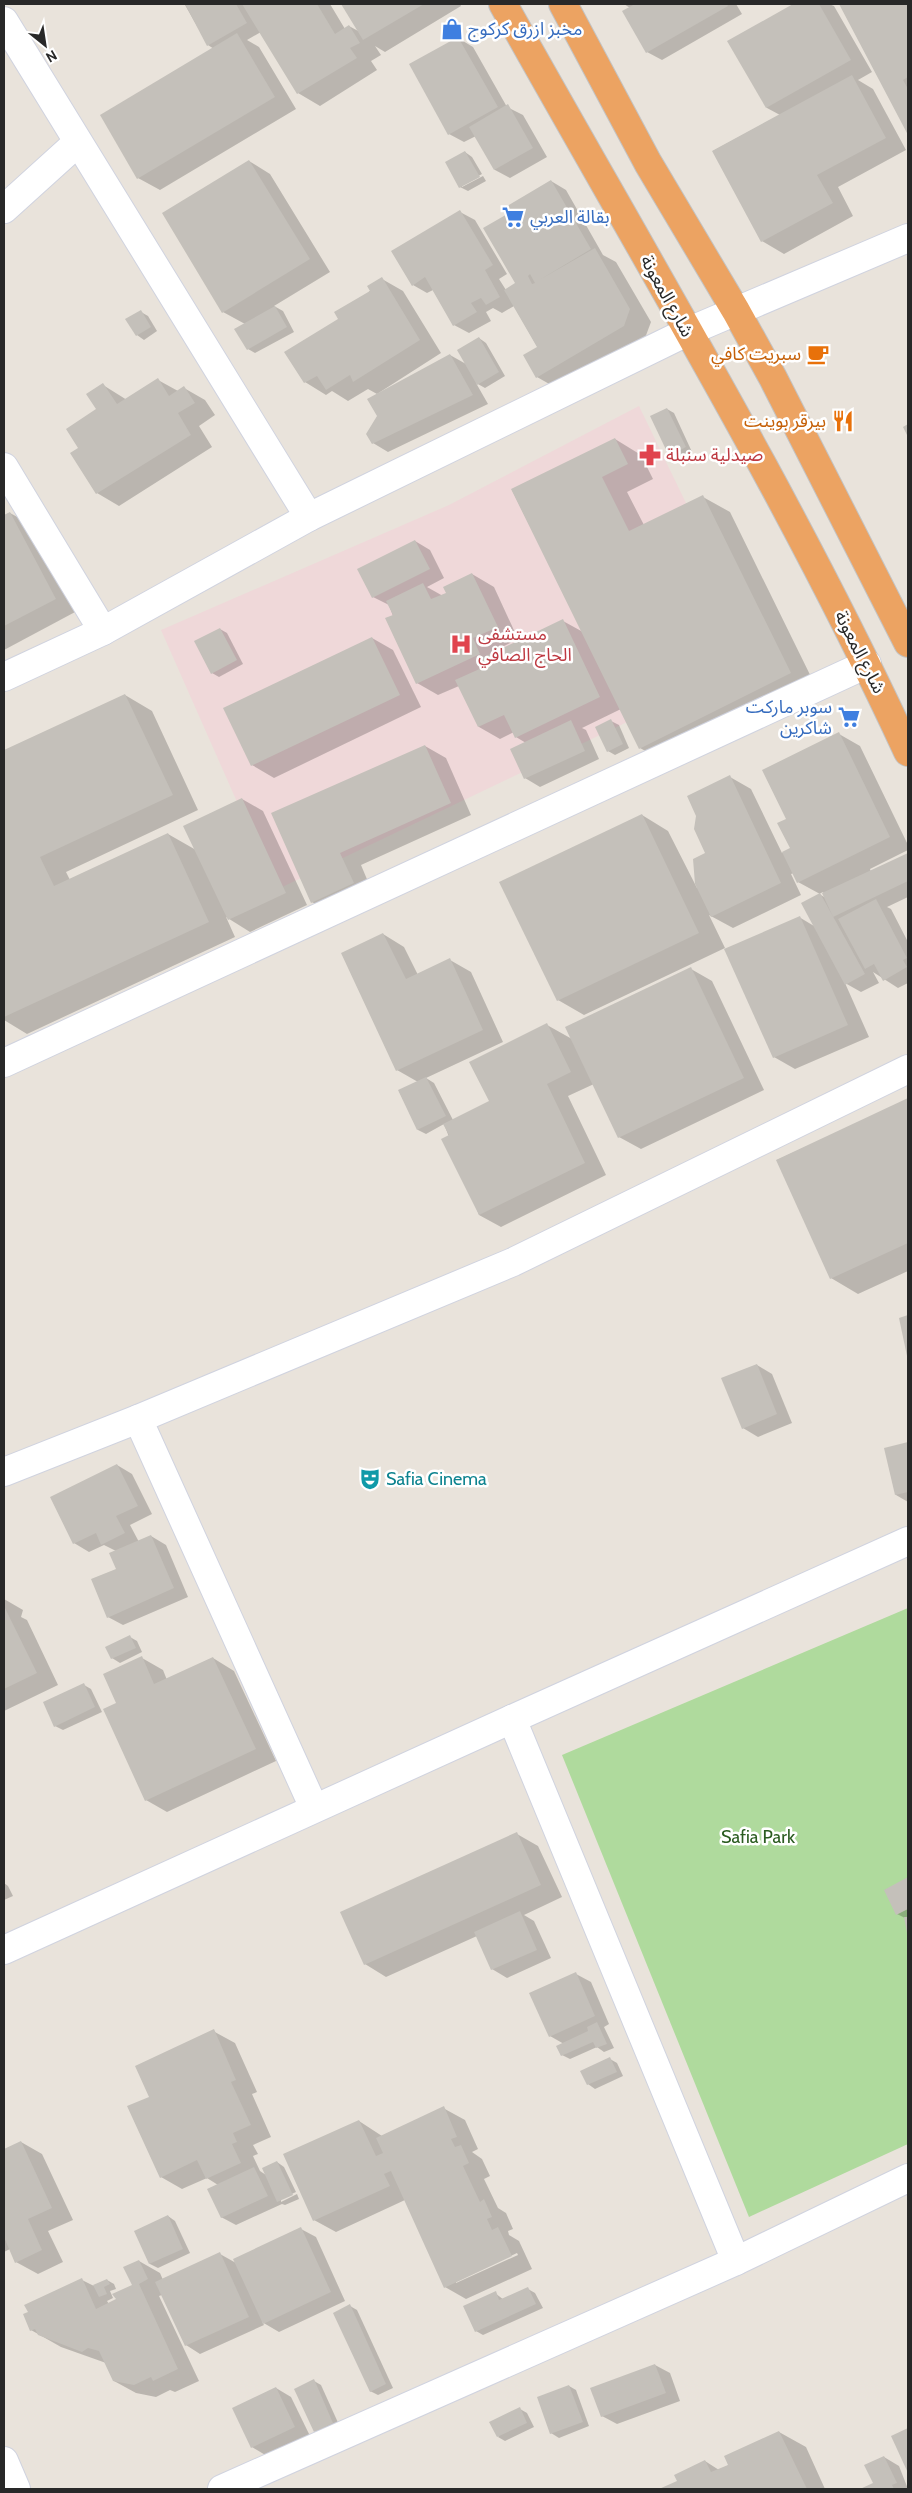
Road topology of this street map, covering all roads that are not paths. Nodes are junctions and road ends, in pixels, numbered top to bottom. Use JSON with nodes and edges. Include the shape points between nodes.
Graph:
{"nodes":[{"id":1,"x":503,"y":4,"type":"edge"},
{"id":2,"x":563,"y":4,"type":"edge"},
{"id":3,"x":4,"y":21,"type":"edge"},
{"id":4,"x":77,"y":143,"type":"junction"},
{"id":5,"x":4,"y":209,"type":"edge"},
{"id":6,"x":908,"y":238,"type":"edge"},
{"id":7,"x":736,"y":310,"type":"junction"},
{"id":8,"x":687,"y":332,"type":"junction"},
{"id":9,"x":4,"y":467,"type":"edge"},
{"id":10,"x":309,"y":517,"type":"junction"},
{"id":11,"x":102,"y":631,"type":"junction"},
{"id":12,"x":908,"y":643,"type":"edge"},
{"id":13,"x":867,"y":664,"type":"junction"},
{"id":14,"x":4,"y":677,"type":"edge"},
{"id":15,"x":908,"y":752,"type":"edge"},
{"id":16,"x":4,"y":1063,"type":"edge"},
{"id":17,"x":908,"y":1070,"type":"edge"},
{"id":18,"x":138,"y":1419,"type":"junction"},
{"id":19,"x":4,"y":1472,"type":"edge"},
{"id":20,"x":908,"y":1541,"type":"edge"},
{"id":21,"x":512,"y":1719,"type":"junction"},
{"id":22,"x":314,"y":1808,"type":"junction"},
{"id":23,"x":4,"y":1950,"type":"edge"},
{"id":24,"x":908,"y":2178,"type":"edge"},
{"id":25,"x":736,"y":2260,"type":"junction"},
{"id":26,"x":4,"y":2461,"type":"edge"},
{"id":27,"x":16,"y":2489,"type":"edge"},
{"id":28,"x":222,"y":2489,"type":"edge"}],
"edges":[{"from":1,"to":8,"type":"highway","name":"شارع المعونة"},
{"from":2,"to":7,"type":"highway","via":[[648,163]]},
{"from":3,"to":4,"type":"street"},
{"from":4,"to":5,"type":"street"},
{"from":4,"to":10,"type":"street"},
{"from":6,"to":7,"type":"street"},
{"from":7,"to":8,"type":"street"},
{"from":7,"to":12,"type":"highway"},
{"from":8,"to":10,"type":"street"},
{"from":8,"to":13,"type":"highway","name":"شارع المعونة"},
{"from":9,"to":11,"type":"street"},
{"from":10,"to":11,"type":"street"},
{"from":11,"to":14,"type":"street"},
{"from":13,"to":15,"type":"highway","name":"شارع المعونة"},
{"from":13,"to":16,"type":"street"},
{"from":17,"to":18,"type":"street","via":[[513,1262]]},
{"from":18,"to":19,"type":"street"},
{"from":18,"to":22,"type":"street"},
{"from":20,"to":21,"type":"street"},
{"from":21,"to":22,"type":"street"},
{"from":21,"to":25,"type":"street"},
{"from":22,"to":23,"type":"street"},
{"from":24,"to":25,"type":"street"},
{"from":25,"to":28,"type":"street"},
{"from":26,"to":27,"type":"street"}]}
